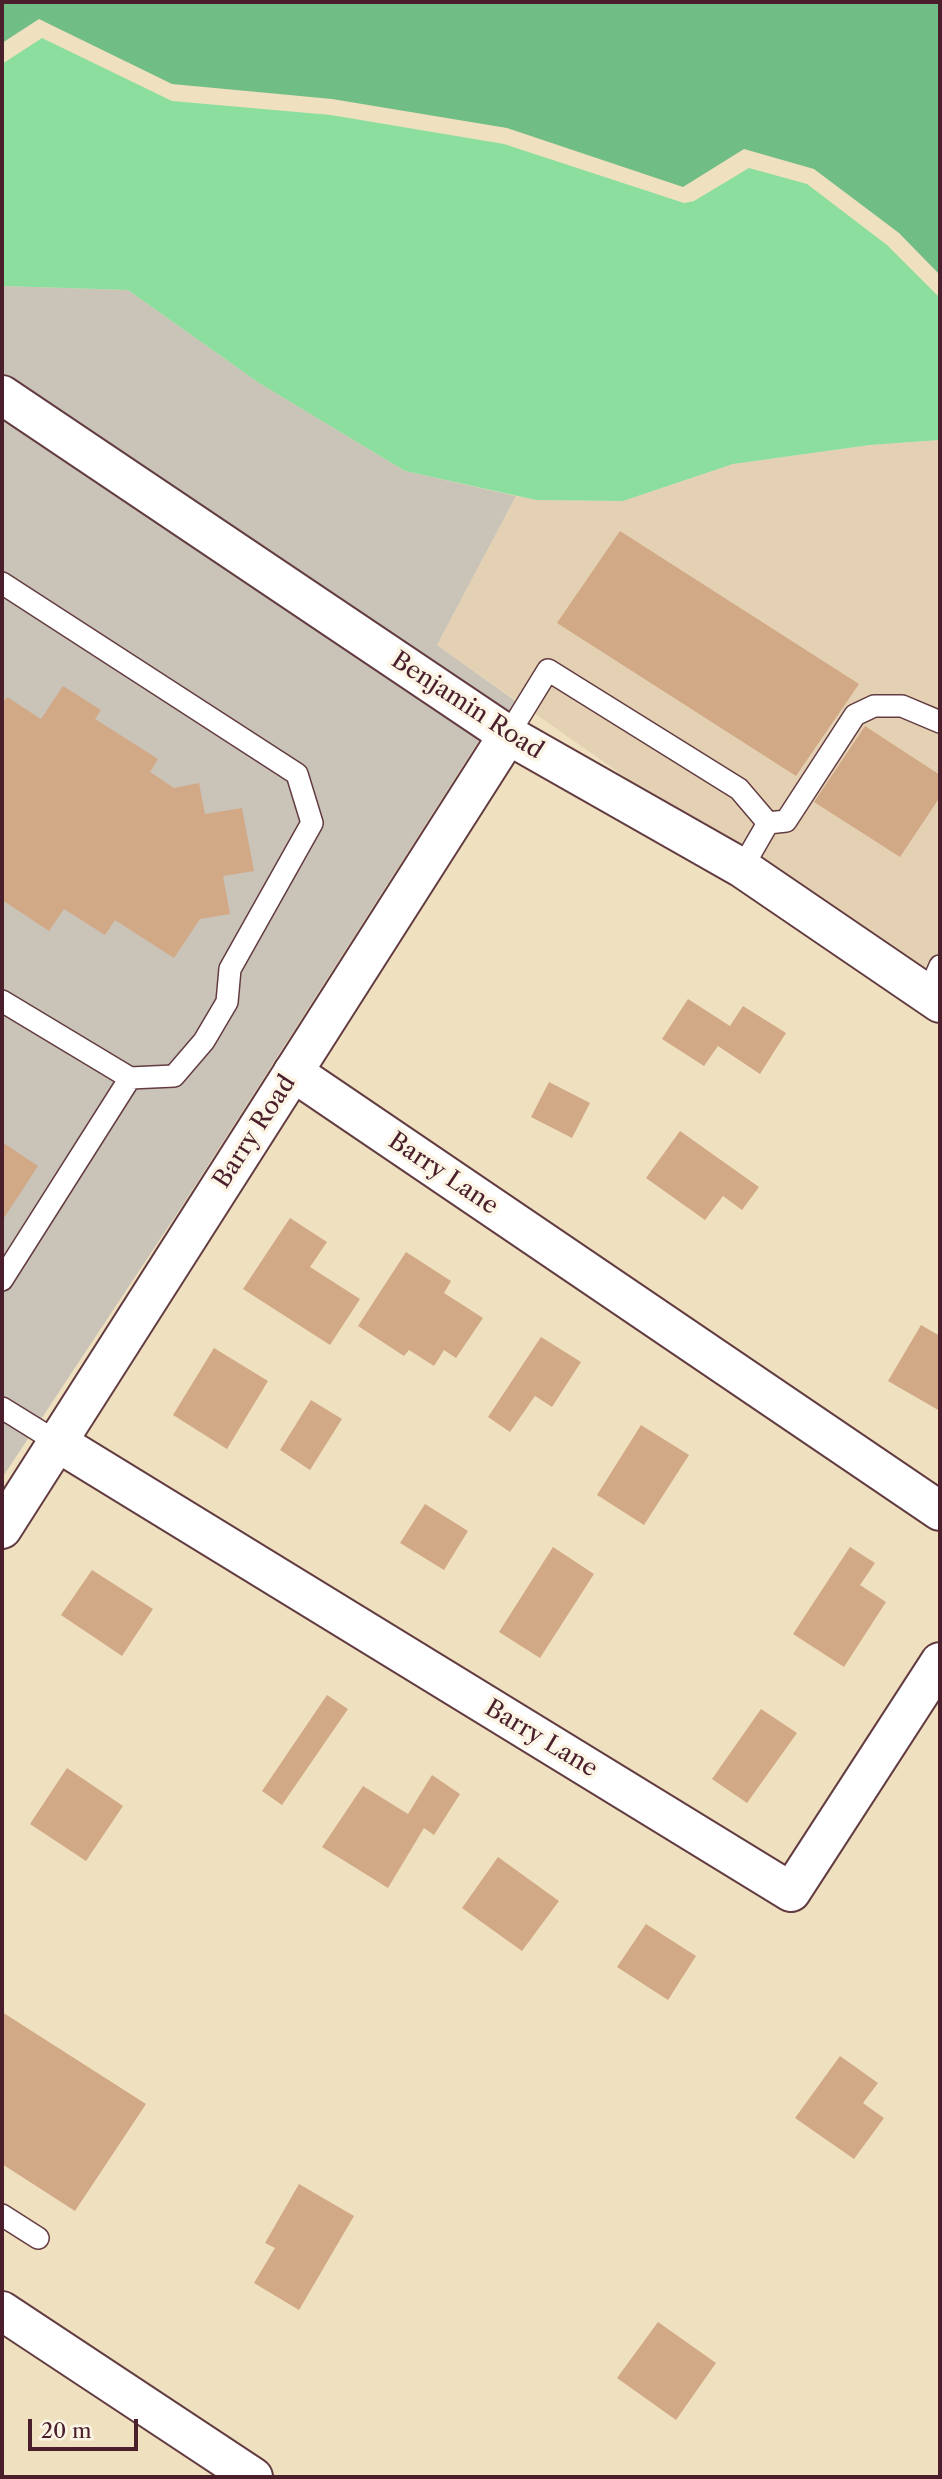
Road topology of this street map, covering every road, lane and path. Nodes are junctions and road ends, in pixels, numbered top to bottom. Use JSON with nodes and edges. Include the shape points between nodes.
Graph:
{"nodes":[{"id":1,"x":2,"y":395,"type":"edge"},
{"id":2,"x":2,"y":583,"type":"edge"},
{"id":3,"x":940,"y":722,"type":"edge"},
{"id":4,"x":508,"y":736,"type":"junction"},
{"id":5,"x":768,"y":823,"type":"junction"},
{"id":6,"x":742,"y":868,"type":"junction"},
{"id":7,"x":936,"y":988,"type":"edge"},
{"id":8,"x":2,"y":1001,"type":"edge"},
{"id":9,"x":293,"y":1072,"type":"junction"},
{"id":10,"x":130,"y":1078,"type":"junction"},
{"id":11,"x":2,"y":1280,"type":"edge"},
{"id":12,"x":2,"y":1408,"type":"edge"},
{"id":13,"x":57,"y":1442,"type":"junction"},
{"id":14,"x":940,"y":1511,"type":"edge"},
{"id":15,"x":2,"y":1529,"type":"edge"},
{"id":16,"x":940,"y":1662,"type":"edge"},
{"id":17,"x":2,"y":2215,"type":"edge"},
{"id":18,"x":38,"y":2238,"type":"dead end"},
{"id":19,"x":2,"y":2311,"type":"edge"},
{"id":20,"x":253,"y":2477,"type":"edge"}],
"edges":[{"from":1,"to":4,"type":"street","name":"Benjamin Road"},
{"from":2,"to":10,"type":"lane","via":[[297,774],[312,823],[230,969],[227,1002],[204,1041],[174,1076]]},
{"from":3,"to":5,"type":"lane","via":[[902,706],[874,706],[855,715],[786,821]]},
{"from":4,"to":5,"type":"lane","via":[[548,670],[739,789]]},
{"from":4,"to":6,"type":"street","name":"Benjamin Road"},
{"from":4,"to":9,"type":"street","name":"Barry Road"},
{"from":5,"to":6,"type":"lane"},
{"from":6,"to":7,"type":"street","name":"Benjamin Road"},
{"from":8,"to":10,"type":"lane"},
{"from":9,"to":13,"type":"street","name":"Barry Road"},
{"from":9,"to":14,"type":"street","name":"Barry Lane"},
{"from":10,"to":11,"type":"lane"},
{"from":12,"to":13,"type":"lane"},
{"from":13,"to":15,"type":"street","name":"Barry Road"},
{"from":13,"to":16,"type":"street","name":"Barry Lane","via":[[791,1892]]},
{"from":17,"to":18,"type":"lane"},
{"from":19,"to":20,"type":"street"}]}
